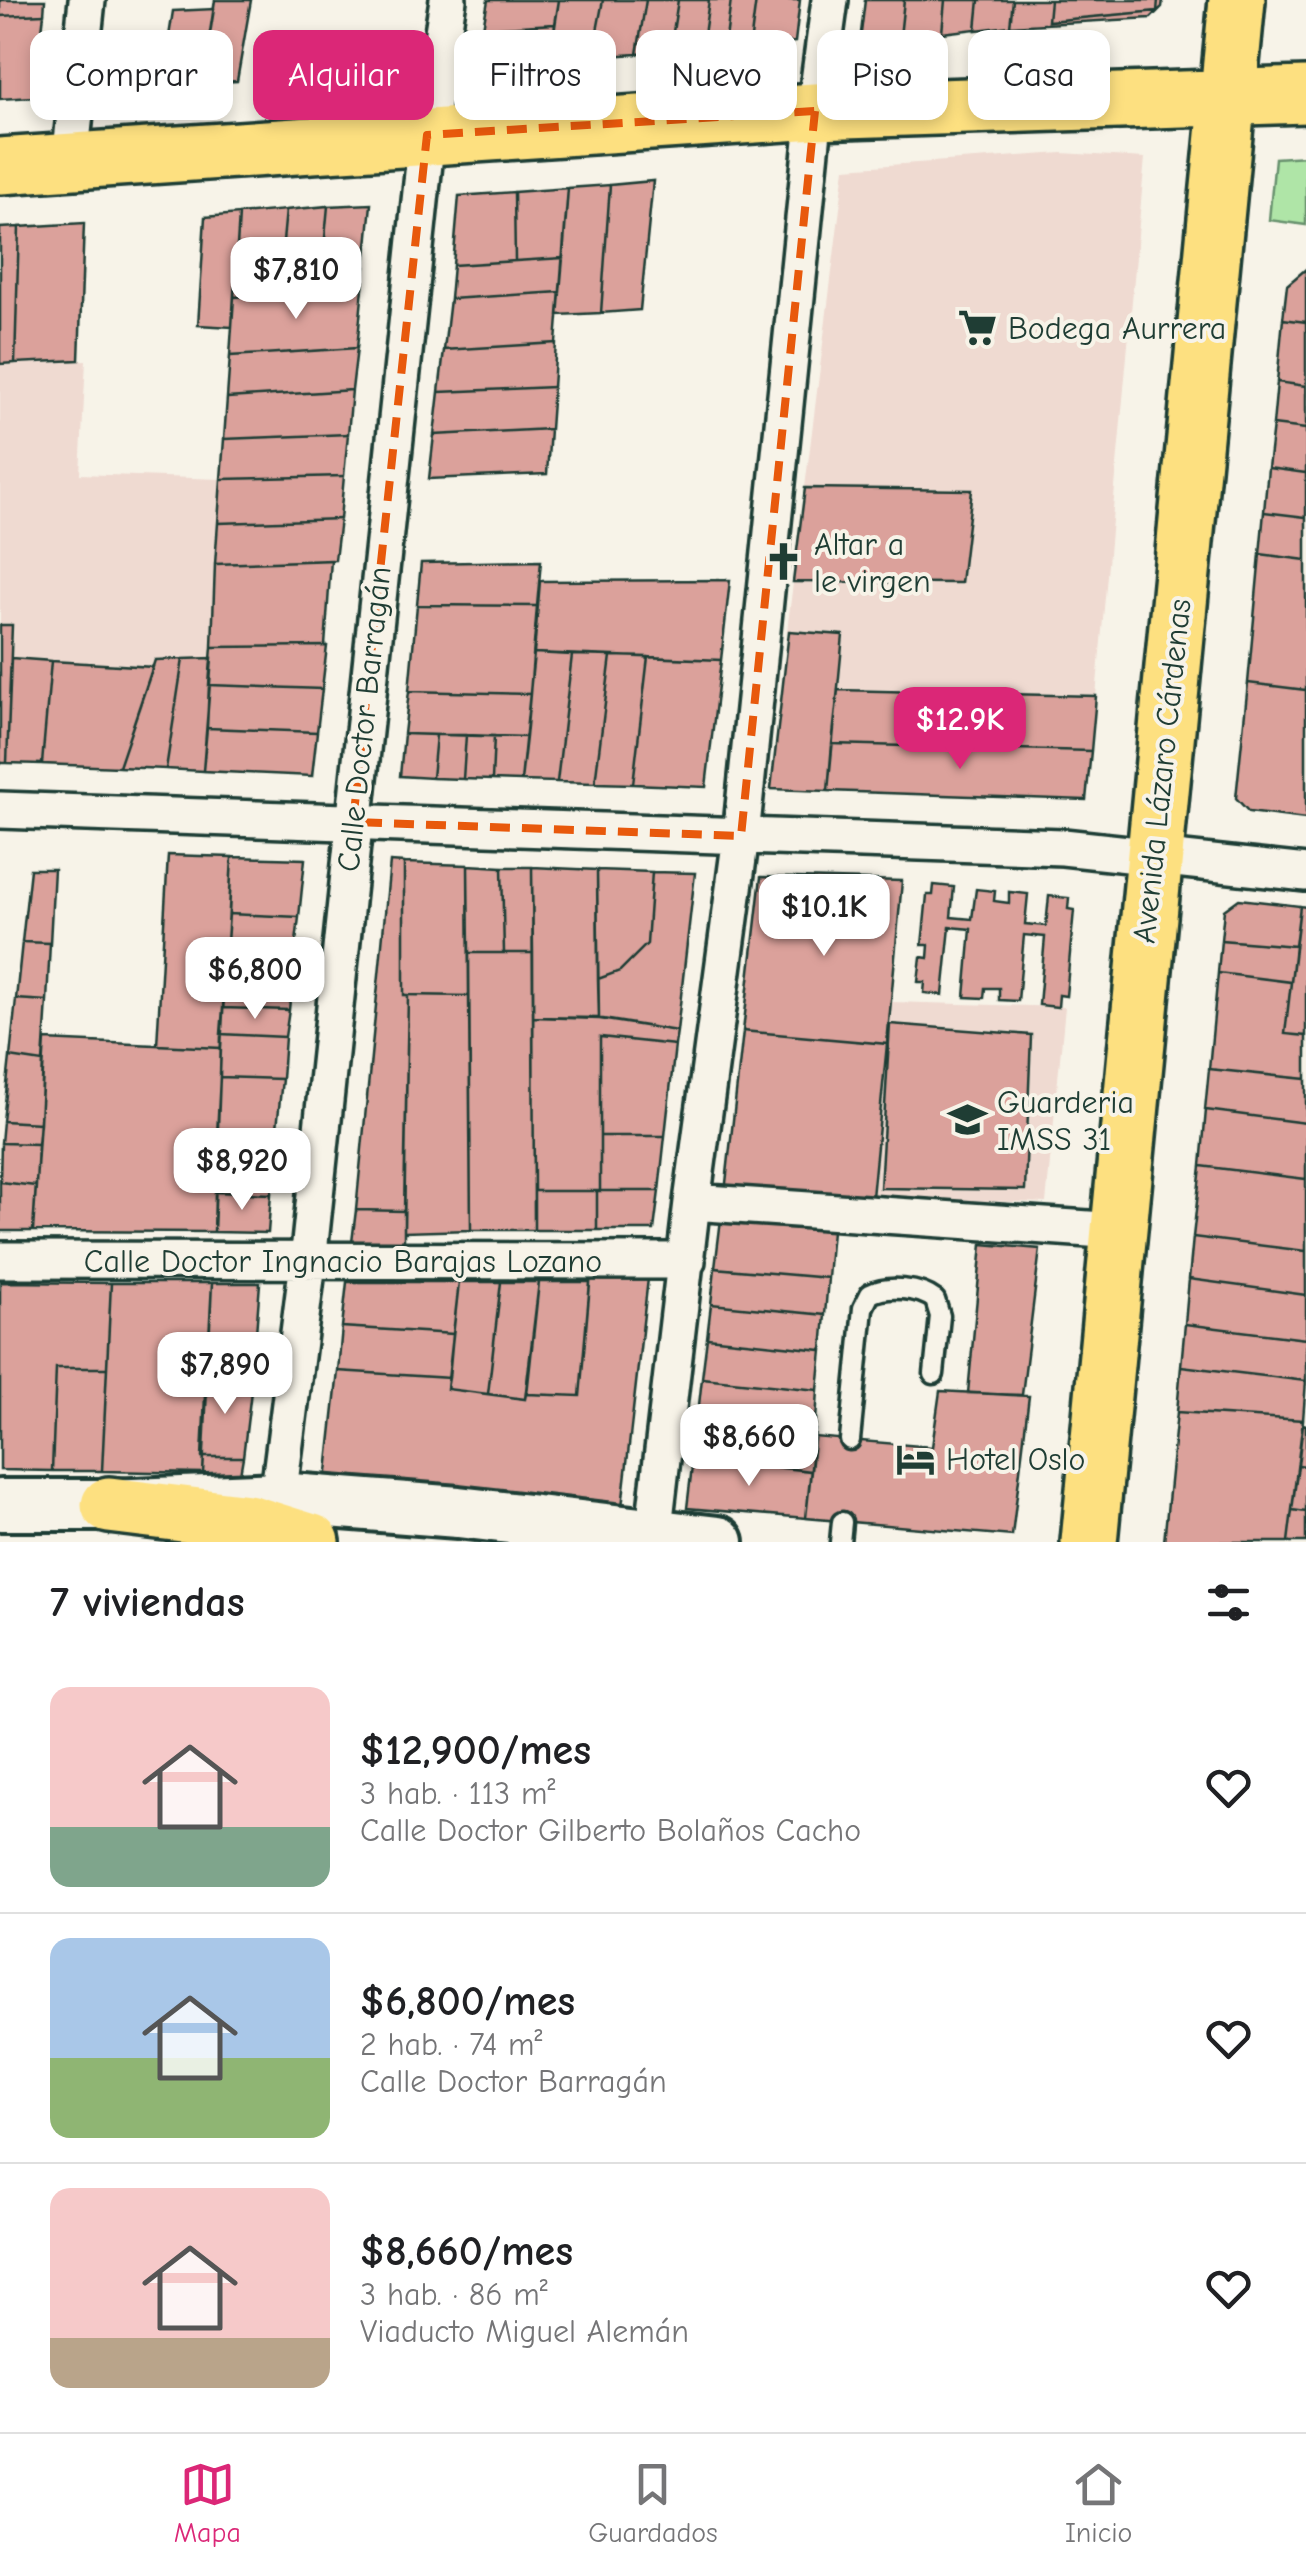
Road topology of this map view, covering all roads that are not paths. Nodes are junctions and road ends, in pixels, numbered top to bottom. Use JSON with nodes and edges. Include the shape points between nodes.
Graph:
{"nodes":[{"id":1,"x":86,"y":0,"type":"edge"},
{"id":2,"x":448,"y":0,"type":"edge"},
{"id":3,"x":830,"y":0,"type":"edge"},
{"id":4,"x":1237,"y":0,"type":"edge"},
{"id":5,"x":1306,"y":96,"type":"edge"},
{"id":6,"x":1228,"y":97,"type":"junction"},
{"id":7,"x":815,"y":111,"type":"junction"},
{"id":8,"x":428,"y":135,"type":"junction"},
{"id":9,"x":70,"y":161,"type":"junction"},
{"id":10,"x":0,"y":166,"type":"edge"},
{"id":11,"x":1,"y":816,"type":"edge"},
{"id":12,"x":353,"y":822,"type":"junction"},
{"id":13,"x":741,"y":836,"type":"junction"},
{"id":14,"x":1154,"y":856,"type":"junction"},
{"id":15,"x":1306,"y":873,"type":"edge"},
{"id":16,"x":692,"y":1202,"type":"junction"},
{"id":17,"x":1118,"y":1232,"type":"junction"},
{"id":18,"x":0,"y":1260,"type":"edge"},
{"id":19,"x":687,"y":1261,"type":"junction"},
{"id":20,"x":308,"y":1262,"type":"junction"},
{"id":21,"x":934,"y":1374,"type":"dead end"},
{"id":22,"x":850,"y":1440,"type":"dead end"},
{"id":23,"x":278,"y":1498,"type":"junction"},
{"id":24,"x":0,"y":1505,"type":"edge"},
{"id":25,"x":109,"y":1505,"type":"junction"},
{"id":26,"x":842,"y":1522,"type":"dead end"},
{"id":27,"x":653,"y":1536,"type":"junction"},
{"id":28,"x":312,"y":1542,"type":"edge"},
{"id":29,"x":718,"y":1542,"type":"edge"},
{"id":30,"x":840,"y":1542,"type":"edge"},
{"id":31,"x":1089,"y":1542,"type":"edge"}],
"edges":[{"from":1,"to":9,"type":"street"},
{"from":2,"to":8,"type":"street","name":"Calle Doctor Barragán"},
{"from":3,"to":7,"type":"street"},
{"from":4,"to":6,"type":"main road","name":"Avenida Lázaro Cárdenas"},
{"from":5,"to":6,"type":"main road"},
{"from":6,"to":7,"type":"main road"},
{"from":6,"to":14,"type":"main road","name":"Avenida Lázaro Cárdenas"},
{"from":7,"to":8,"type":"main road"},
{"from":7,"to":13,"type":"street"},
{"from":8,"to":9,"type":"main road"},
{"from":8,"to":12,"type":"street","name":"Calle Doctor Barragán"},
{"from":9,"to":10,"type":"main road"},
{"from":11,"to":12,"type":"street"},
{"from":12,"to":13,"type":"street"},
{"from":12,"to":20,"type":"street","name":"Calle Doctor Barragán"},
{"from":13,"to":14,"type":"street","via":[[1063,846]]},
{"from":13,"to":16,"type":"street"},
{"from":14,"to":15,"type":"street"},
{"from":14,"to":17,"type":"main road","name":"Avenida Lázaro Cárdenas"},
{"from":16,"to":17,"type":"street"},
{"from":16,"to":19,"type":"street"},
{"from":17,"to":31,"type":"main road","name":"Avenida Lázaro Cárdenas"},
{"from":18,"to":20,"type":"street","name":"Calle Doctor Ingnacio Barajas Lozano"},
{"from":19,"to":20,"type":"street","name":"Calle Doctor Ingnacio Barajas Lozano"},
{"from":19,"to":27,"type":"street"},
{"from":20,"to":23,"type":"street","name":"Calle Doctor Barragán"},
{"from":21,"to":22,"type":"lane","via":[[940,1316],[935,1300],[903,1290],[870,1294],[862,1308]]},
{"from":23,"to":25,"type":"main road"},
{"from":23,"to":27,"type":"main road"},
{"from":24,"to":25,"type":"main road"},
{"from":25,"to":28,"type":"main road","via":[[248,1522]]},
{"from":26,"to":30,"type":"lane"},
{"from":27,"to":29,"type":"main road"}]}
